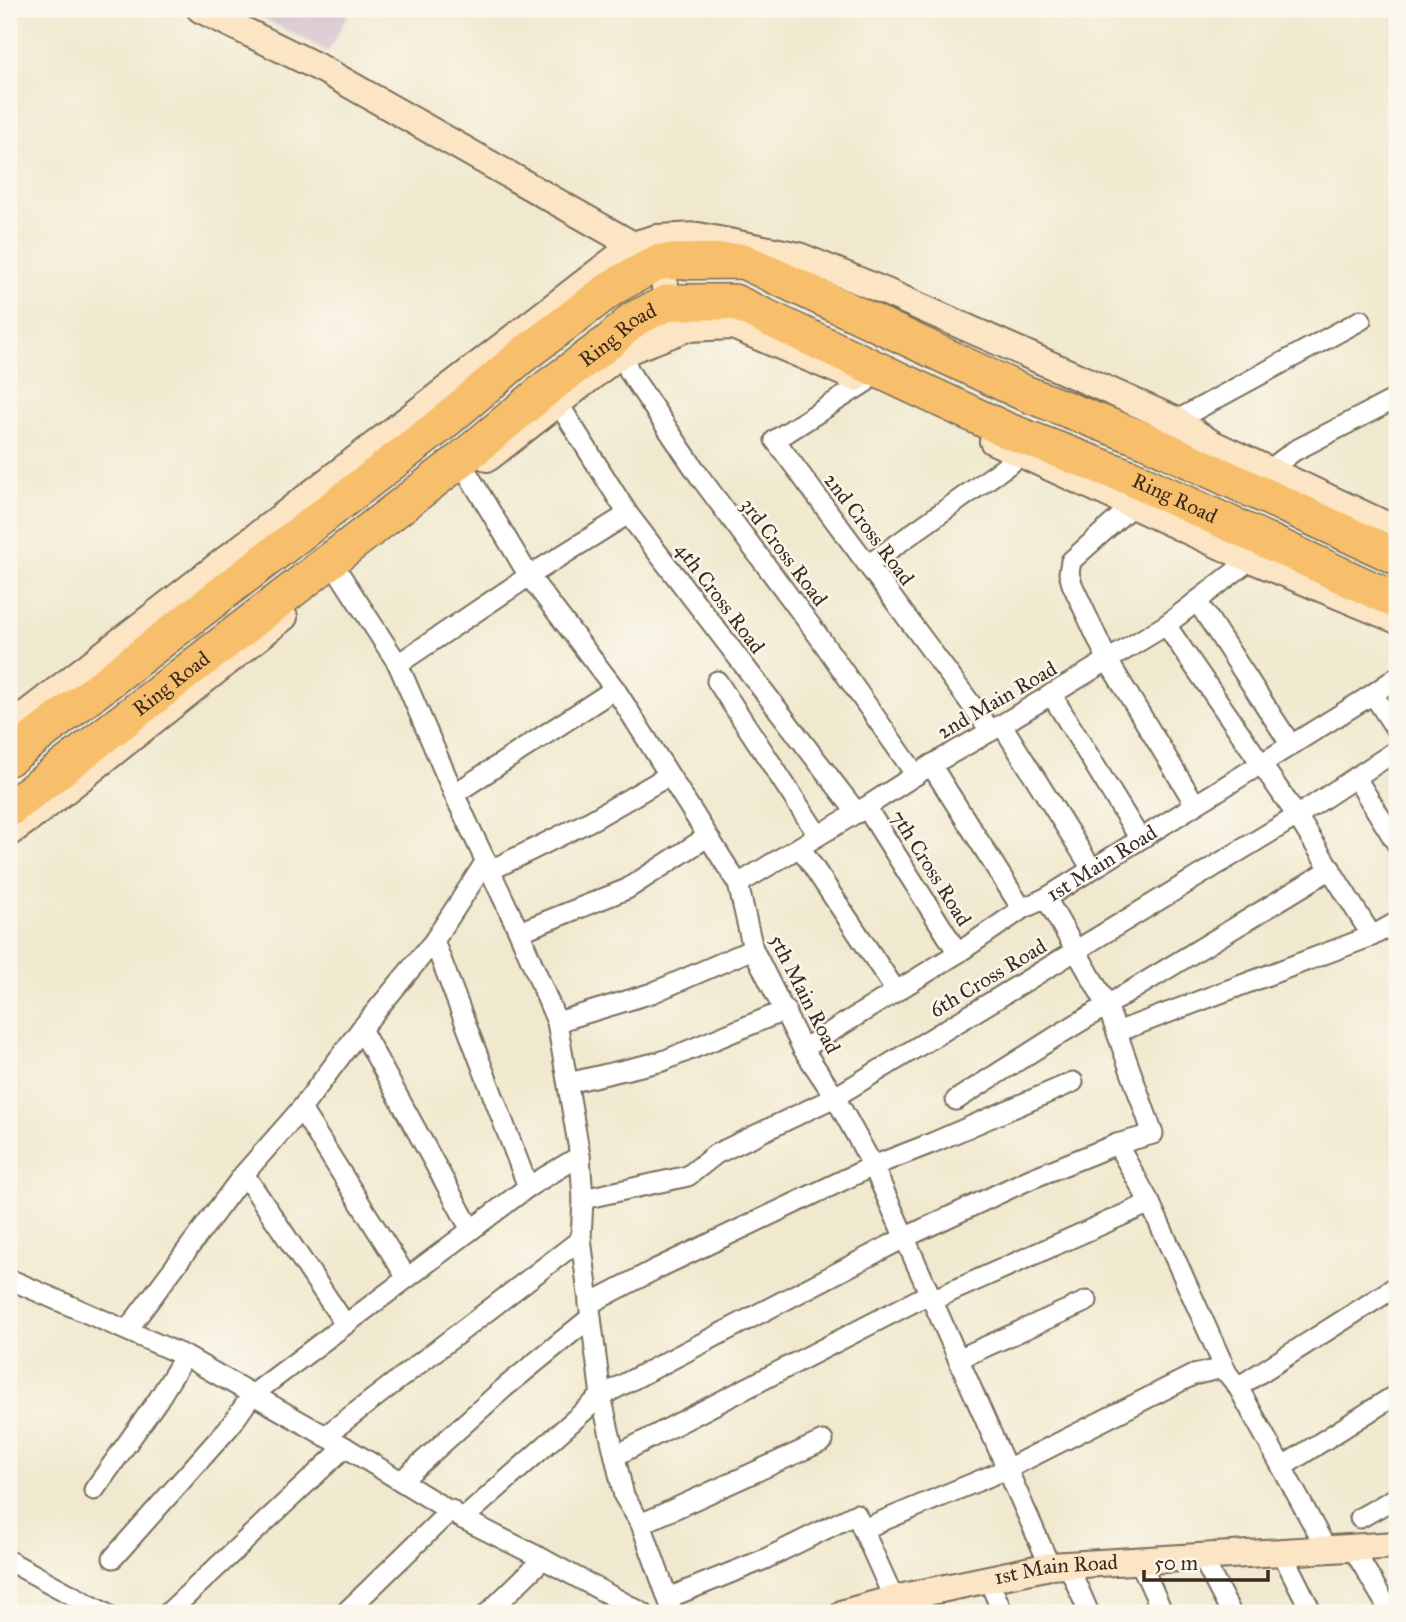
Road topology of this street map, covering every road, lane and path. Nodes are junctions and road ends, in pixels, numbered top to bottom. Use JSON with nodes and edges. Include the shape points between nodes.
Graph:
{"nodes":[{"id":1,"x":200,"y":9,"type":"edge"},
{"id":2,"x":646,"y":254,"type":"junction"},
{"id":3,"x":669,"y":302,"type":"junction"},
{"id":4,"x":1362,"y":320,"type":"dead end"},
{"id":5,"x":622,"y":353,"type":"junction"},
{"id":6,"x":866,"y":382,"type":"junction"},
{"id":7,"x":1397,"y":398,"type":"edge"},
{"id":8,"x":558,"y":404,"type":"junction"},
{"id":9,"x":1175,"y":420,"type":"junction"},
{"id":10,"x":1144,"y":440,"type":"junction"},
{"id":11,"x":1022,"y":455,"type":"junction"},
{"id":12,"x":1269,"y":470,"type":"junction"},
{"id":13,"x":468,"y":474,"type":"junction"},
{"id":14,"x":1133,"y":505,"type":"junction"},
{"id":15,"x":628,"y":514,"type":"junction"},
{"id":16,"x":1391,"y":545,"type":"edge"},
{"id":17,"x":1262,"y":551,"type":"junction"},
{"id":18,"x":868,"y":565,"type":"junction"},
{"id":19,"x":339,"y":573,"type":"junction"},
{"id":20,"x":529,"y":576,"type":"junction"},
{"id":21,"x":1356,"y":582,"type":"junction"},
{"id":22,"x":1197,"y":601,"type":"junction"},
{"id":23,"x":1397,"y":601,"type":"edge"},
{"id":24,"x":1397,"y":621,"type":"edge"},
{"id":25,"x":1166,"y":625,"type":"junction"},
{"id":26,"x":1108,"y":661,"type":"junction"},
{"id":27,"x":398,"y":664,"type":"junction"},
{"id":28,"x":1397,"y":677,"type":"edge"},
{"id":29,"x":717,"y":681,"type":"dead end"},
{"id":30,"x":615,"y":689,"type":"junction"},
{"id":31,"x":1051,"y":694,"type":"junction"},
{"id":32,"x":1373,"y":694,"type":"junction"},
{"id":33,"x":9,"y":727,"type":"edge"},
{"id":34,"x":996,"y":728,"type":"junction"},
{"id":35,"x":1397,"y":731,"type":"edge"},
{"id":36,"x":1291,"y":745,"type":"junction"},
{"id":37,"x":1397,"y":750,"type":"edge"},
{"id":38,"x":9,"y":758,"type":"edge"},
{"id":39,"x":1260,"y":764,"type":"junction"},
{"id":40,"x":923,"y":770,"type":"junction"},
{"id":41,"x":668,"y":776,"type":"junction"},
{"id":42,"x":1356,"y":778,"type":"junction"},
{"id":43,"x":454,"y":794,"type":"junction"},
{"id":44,"x":1195,"y":804,"type":"junction"},
{"id":45,"x":9,"y":809,"type":"edge"},
{"id":46,"x":861,"y":810,"type":"junction"},
{"id":47,"x":1297,"y":816,"type":"junction"},
{"id":48,"x":9,"y":833,"type":"edge"},
{"id":49,"x":818,"y":835,"type":"junction"},
{"id":50,"x":707,"y":837,"type":"junction"},
{"id":51,"x":1140,"y":839,"type":"junction"},
{"id":52,"x":1397,"y":844,"type":"edge"},
{"id":53,"x":800,"y":847,"type":"junction"},
{"id":54,"x":489,"y":866,"type":"junction"},
{"id":55,"x":1092,"y":869,"type":"junction"},
{"id":56,"x":1331,"y":869,"type":"junction"},
{"id":57,"x":738,"y":884,"type":"junction"},
{"id":58,"x":1046,"y":898,"type":"junction"},
{"id":59,"x":1022,"y":909,"type":"junction"},
{"id":60,"x":1397,"y":922,"type":"edge"},
{"id":61,"x":519,"y":932,"type":"junction"},
{"id":62,"x":1372,"y":936,"type":"junction"},
{"id":63,"x":434,"y":941,"type":"junction"},
{"id":64,"x":753,"y":949,"type":"junction"},
{"id":65,"x":1078,"y":951,"type":"junction"},
{"id":66,"x":958,"y":953,"type":"junction"},
{"id":67,"x":896,"y":991,"type":"junction"},
{"id":68,"x":1107,"y":1005,"type":"junction"},
{"id":69,"x":786,"y":1010,"type":"junction"},
{"id":70,"x":557,"y":1022,"type":"junction"},
{"id":71,"x":361,"y":1029,"type":"junction"},
{"id":72,"x":1117,"y":1032,"type":"junction"},
{"id":73,"x":803,"y":1049,"type":"junction"},
{"id":74,"x":1073,"y":1082,"type":"dead end"},
{"id":75,"x":568,"y":1083,"type":"junction"},
{"id":76,"x":835,"y":1097,"type":"junction"},
{"id":77,"x":956,"y":1100,"type":"dead end"},
{"id":78,"x":301,"y":1109,"type":"junction"},
{"id":79,"x":1116,"y":1144,"type":"junction"},
{"id":80,"x":580,"y":1156,"type":"junction"},
{"id":81,"x":873,"y":1166,"type":"junction"},
{"id":82,"x":244,"y":1174,"type":"junction"},
{"id":83,"x":528,"y":1187,"type":"junction"},
{"id":84,"x":583,"y":1199,"type":"junction"},
{"id":85,"x":1150,"y":1203,"type":"junction"},
{"id":86,"x":471,"y":1230,"type":"junction"},
{"id":87,"x":904,"y":1238,"type":"junction"},
{"id":88,"x":581,"y":1239,"type":"junction"},
{"id":89,"x":9,"y":1279,"type":"edge"},
{"id":90,"x":407,"y":1279,"type":"junction"},
{"id":91,"x":1397,"y":1286,"type":"edge"},
{"id":92,"x":931,"y":1297,"type":"junction"},
{"id":93,"x":1087,"y":1301,"type":"dead end"},
{"id":94,"x":590,"y":1311,"type":"junction"},
{"id":95,"x":345,"y":1324,"type":"junction"},
{"id":96,"x":128,"y":1329,"type":"junction"},
{"id":97,"x":185,"y":1356,"type":"junction"},
{"id":98,"x":958,"y":1359,"type":"junction"},
{"id":99,"x":1233,"y":1380,"type":"junction"},
{"id":100,"x":1397,"y":1394,"type":"edge"},
{"id":101,"x":252,"y":1395,"type":"junction"},
{"id":102,"x":601,"y":1396,"type":"junction"},
{"id":103,"x":325,"y":1436,"type":"junction"},
{"id":104,"x":823,"y":1441,"type":"dead end"},
{"id":105,"x":345,"y":1447,"type":"junction"},
{"id":106,"x":615,"y":1456,"type":"junction"},
{"id":107,"x":1282,"y":1467,"type":"junction"},
{"id":108,"x":1007,"y":1469,"type":"junction"},
{"id":109,"x":401,"y":1481,"type":"junction"},
{"id":110,"x":94,"y":1490,"type":"dead end"},
{"id":111,"x":1397,"y":1497,"type":"edge"},
{"id":112,"x":457,"y":1515,"type":"junction"},
{"id":113,"x":1360,"y":1518,"type":"dead end"},
{"id":114,"x":640,"y":1524,"type":"junction"},
{"id":115,"x":863,"y":1529,"type":"junction"},
{"id":116,"x":1397,"y":1545,"type":"edge"},
{"id":117,"x":1339,"y":1548,"type":"junction"},
{"id":118,"x":1281,"y":1552,"type":"junction"},
{"id":119,"x":1202,"y":1557,"type":"junction"},
{"id":120,"x":113,"y":1558,"type":"dead end"},
{"id":121,"x":543,"y":1559,"type":"junction"},
{"id":122,"x":9,"y":1560,"type":"edge"},
{"id":123,"x":1140,"y":1562,"type":"junction"},
{"id":124,"x":1060,"y":1566,"type":"junction"},
{"id":125,"x":988,"y":1579,"type":"junction"},
{"id":126,"x":912,"y":1602,"type":"edge"},
{"id":127,"x":671,"y":1606,"type":"edge"},
{"id":128,"x":105,"y":1613,"type":"edge"},
{"id":129,"x":168,"y":1613,"type":"edge"},
{"id":130,"x":345,"y":1613,"type":"edge"},
{"id":131,"x":488,"y":1613,"type":"edge"},
{"id":132,"x":643,"y":1613,"type":"edge"},
{"id":133,"x":844,"y":1613,"type":"edge"},
{"id":134,"x":1003,"y":1613,"type":"edge"},
{"id":135,"x":1089,"y":1613,"type":"edge"},
{"id":136,"x":1163,"y":1613,"type":"edge"},
{"id":137,"x":1231,"y":1613,"type":"edge"},
{"id":138,"x":1312,"y":1613,"type":"edge"},
{"id":139,"x":1391,"y":1613,"type":"edge"}],
"edges":[{"from":1,"to":2,"type":"street","via":[[324,70]]},
{"from":2,"to":3,"type":"street"},
{"from":2,"to":9,"type":"street","via":[[657,238],[698,236],[799,256]]},
{"from":2,"to":10,"type":"highway","name":"Ring Road","via":[[743,261],[1022,392]]},
{"from":2,"to":33,"type":"street"},
{"from":2,"to":38,"type":"highway","name":"Ring Road","via":[[612,287],[438,427]]},
{"from":3,"to":17,"type":"highway","name":"Ring Road","via":[[734,302],[1006,430],[1129,477]]},
{"from":3,"to":45,"type":"highway","name":"Ring Road","via":[[634,319],[463,458]]},
{"from":4,"to":9,"type":"street"},
{"from":5,"to":6,"type":"street","via":[[687,328],[733,326]]},
{"from":5,"to":8,"type":"street"},
{"from":5,"to":40,"type":"street","name":"3rd Cross Road","via":[[630,373],[700,477]]},
{"from":6,"to":11,"type":"street"},
{"from":6,"to":18,"type":"street","name":"2nd Cross Road","via":[[775,440]]},
{"from":7,"to":12,"type":"street","via":[[1294,451]]},
{"from":8,"to":13,"type":"street"},
{"from":8,"to":15,"type":"street","name":"4th Cross Road"},
{"from":9,"to":10,"type":"street"},
{"from":9,"to":12,"type":"street"},
{"from":10,"to":16,"type":"highway","name":"Ring Road"},
{"from":11,"to":14,"type":"street"},
{"from":11,"to":18,"type":"street"},
{"from":12,"to":16,"type":"street"},
{"from":13,"to":19,"type":"street"},
{"from":13,"to":20,"type":"street","name":"5th Main Road"},
{"from":14,"to":17,"type":"street"},
{"from":14,"to":26,"type":"street","via":[[1071,561],[1069,573]]},
{"from":15,"to":20,"type":"street"},
{"from":15,"to":46,"type":"street","name":"4th Cross Road"},
{"from":16,"to":21,"type":"highway"},
{"from":17,"to":21,"type":"highway","name":"Ring Road"},
{"from":17,"to":22,"type":"street","name":"2nd Main Road"},
{"from":17,"to":24,"type":"street"},
{"from":18,"to":34,"type":"street","name":"2nd Cross Road"},
{"from":19,"to":27,"type":"street"},
{"from":19,"to":48,"type":"street"},
{"from":20,"to":27,"type":"street"},
{"from":20,"to":30,"type":"street","name":"5th Main Road"},
{"from":21,"to":23,"type":"highway","name":"Ring Road"},
{"from":22,"to":25,"type":"street","name":"2nd Main Road"},
{"from":22,"to":36,"type":"street"},
{"from":25,"to":26,"type":"street","name":"2nd Main Road"},
{"from":25,"to":39,"type":"street"},
{"from":26,"to":31,"type":"street","name":"2nd Main Road"},
{"from":26,"to":44,"type":"street"},
{"from":27,"to":43,"type":"street"},
{"from":28,"to":32,"type":"street","name":"1st Main Road"},
{"from":29,"to":49,"type":"street"},
{"from":30,"to":41,"type":"street","name":"5th Main Road"},
{"from":30,"to":43,"type":"street"},
{"from":31,"to":34,"type":"street","name":"2nd Main Road"},
{"from":31,"to":51,"type":"street"},
{"from":32,"to":35,"type":"street"},
{"from":32,"to":36,"type":"street","name":"1st Main Road"},
{"from":34,"to":40,"type":"street","name":"2nd Main Road"},
{"from":34,"to":55,"type":"street","name":"2nd Cross Road"},
{"from":36,"to":39,"type":"street","name":"1st Main Road"},
{"from":37,"to":42,"type":"street","name":"6th Cross Road"},
{"from":39,"to":44,"type":"street","name":"1st Main Road"},
{"from":39,"to":47,"type":"street"},
{"from":40,"to":46,"type":"street","name":"2nd Main Road"},
{"from":40,"to":59,"type":"street","name":"3rd Cross Road"},
{"from":41,"to":50,"type":"street","name":"5th Main Road"},
{"from":41,"to":54,"type":"street","via":[[592,820]]},
{"from":42,"to":47,"type":"street","name":"6th Cross Road"},
{"from":42,"to":52,"type":"street"},
{"from":43,"to":54,"type":"street"},
{"from":44,"to":51,"type":"street","name":"1st Main Road"},
{"from":46,"to":49,"type":"street","name":"2nd Main Road"},
{"from":46,"to":66,"type":"street","name":"7th Cross Road"},
{"from":47,"to":56,"type":"street"},
{"from":47,"to":65,"type":"street","name":"6th Cross Road"},
{"from":49,"to":53,"type":"street","name":"2nd Main Road"},
{"from":50,"to":57,"type":"street","name":"5th Main Road"},
{"from":50,"to":61,"type":"street","via":[[627,889]]},
{"from":51,"to":55,"type":"street","name":"1st Main Road"},
{"from":53,"to":57,"type":"street","name":"2nd Main Road"},
{"from":53,"to":67,"type":"street"},
{"from":54,"to":61,"type":"street"},
{"from":54,"to":63,"type":"street"},
{"from":55,"to":58,"type":"street","name":"1st Main Road"},
{"from":56,"to":62,"type":"street"},
{"from":56,"to":68,"type":"street"},
{"from":57,"to":64,"type":"street","name":"5th Main Road"},
{"from":58,"to":59,"type":"street","name":"1st Main Road"},
{"from":58,"to":65,"type":"street"},
{"from":59,"to":66,"type":"street","name":"1st Main Road"},
{"from":60,"to":62,"type":"street"},
{"from":61,"to":70,"type":"street"},
{"from":62,"to":72,"type":"street"},
{"from":63,"to":71,"type":"street"},
{"from":63,"to":83,"type":"street"},
{"from":64,"to":69,"type":"street","name":"5th Main Road"},
{"from":64,"to":70,"type":"street","via":[[652,993]]},
{"from":65,"to":68,"type":"street"},
{"from":65,"to":76,"type":"street","name":"6th Cross Road"},
{"from":66,"to":67,"type":"street","name":"1st Main Road"},
{"from":67,"to":73,"type":"street","name":"1st Main Road"},
{"from":68,"to":72,"type":"street"},
{"from":68,"to":77,"type":"street"},
{"from":69,"to":73,"type":"street","name":"5th Main Road"},
{"from":69,"to":75,"type":"street","via":[[663,1061]]},
{"from":70,"to":75,"type":"street"},
{"from":71,"to":78,"type":"street"},
{"from":71,"to":86,"type":"street"},
{"from":72,"to":79,"type":"street","via":[[1153,1133]]},
{"from":73,"to":76,"type":"street","name":"5th Main Road"},
{"from":74,"to":81,"type":"street"},
{"from":75,"to":80,"type":"street"},
{"from":76,"to":81,"type":"street","name":"5th Main Road"},
{"from":76,"to":84,"type":"street","name":"6th Cross Road","via":[[716,1154],[688,1176]]},
{"from":78,"to":82,"type":"street"},
{"from":78,"to":90,"type":"street"},
{"from":79,"to":85,"type":"street"},
{"from":79,"to":87,"type":"street"},
{"from":80,"to":83,"type":"street"},
{"from":80,"to":84,"type":"street"},
{"from":81,"to":87,"type":"street","name":"5th Main Road"},
{"from":81,"to":94,"type":"street","via":[[656,1269]]},
{"from":82,"to":95,"type":"street"},
{"from":82,"to":96,"type":"street"},
{"from":83,"to":86,"type":"street"},
{"from":84,"to":88,"type":"street"},
{"from":85,"to":92,"type":"street"},
{"from":85,"to":99,"type":"street"},
{"from":86,"to":90,"type":"street"},
{"from":87,"to":92,"type":"street","name":"5th Main Road"},
{"from":87,"to":102,"type":"street"},
{"from":88,"to":94,"type":"street"},
{"from":88,"to":103,"type":"street"},
{"from":89,"to":96,"type":"street"},
{"from":90,"to":95,"type":"street"},
{"from":91,"to":99,"type":"street"},
{"from":92,"to":98,"type":"street","name":"5th Main Road"},
{"from":92,"to":106,"type":"street"},
{"from":93,"to":98,"type":"street"},
{"from":94,"to":102,"type":"street"},
{"from":94,"to":109,"type":"street"},
{"from":95,"to":101,"type":"street"},
{"from":96,"to":97,"type":"street"},
{"from":97,"to":101,"type":"street"},
{"from":97,"to":110,"type":"street"},
{"from":98,"to":108,"type":"street","name":"5th Main Road"},
{"from":99,"to":107,"type":"street"},
{"from":99,"to":108,"type":"street","via":[[1219,1369],[1193,1375]]},
{"from":100,"to":107,"type":"street"},
{"from":101,"to":103,"type":"street"},
{"from":101,"to":120,"type":"street","via":[[231,1426]]},
{"from":102,"to":106,"type":"street"},
{"from":102,"to":112,"type":"street"},
{"from":103,"to":105,"type":"street"},
{"from":104,"to":114,"type":"street"},
{"from":105,"to":109,"type":"street"},
{"from":105,"to":129,"type":"street"},
{"from":106,"to":114,"type":"street","via":[[624,1496]]},
{"from":107,"to":117,"type":"street"},
{"from":108,"to":115,"type":"street"},
{"from":108,"to":124,"type":"street","name":"5th Main Road"},
{"from":109,"to":112,"type":"street"},
{"from":111,"to":113,"type":"street"},
{"from":112,"to":121,"type":"street"},
{"from":112,"to":130,"type":"street"},
{"from":114,"to":127,"type":"street"},
{"from":115,"to":126,"type":"street"},
{"from":115,"to":127,"type":"street","via":[[856,1514]]},
{"from":116,"to":117,"type":"street","name":"1st Main Road"},
{"from":117,"to":118,"type":"street","name":"1st Main Road"},
{"from":117,"to":139,"type":"street"},
{"from":118,"to":119,"type":"street","name":"1st Main Road"},
{"from":118,"to":138,"type":"street"},
{"from":119,"to":123,"type":"street","name":"1st Main Road"},
{"from":119,"to":137,"type":"street"},
{"from":121,"to":131,"type":"street"},
{"from":121,"to":132,"type":"street"},
{"from":122,"to":128,"type":"street"},
{"from":123,"to":124,"type":"street","name":"1st Main Road"},
{"from":123,"to":136,"type":"street"},
{"from":124,"to":125,"type":"street","name":"1st Main Road"},
{"from":124,"to":135,"type":"street","name":"5th Main Road"},
{"from":125,"to":126,"type":"street","name":"1st Main Road"},
{"from":125,"to":134,"type":"street"},
{"from":126,"to":133,"type":"street","name":"1st Main Road"}]}
